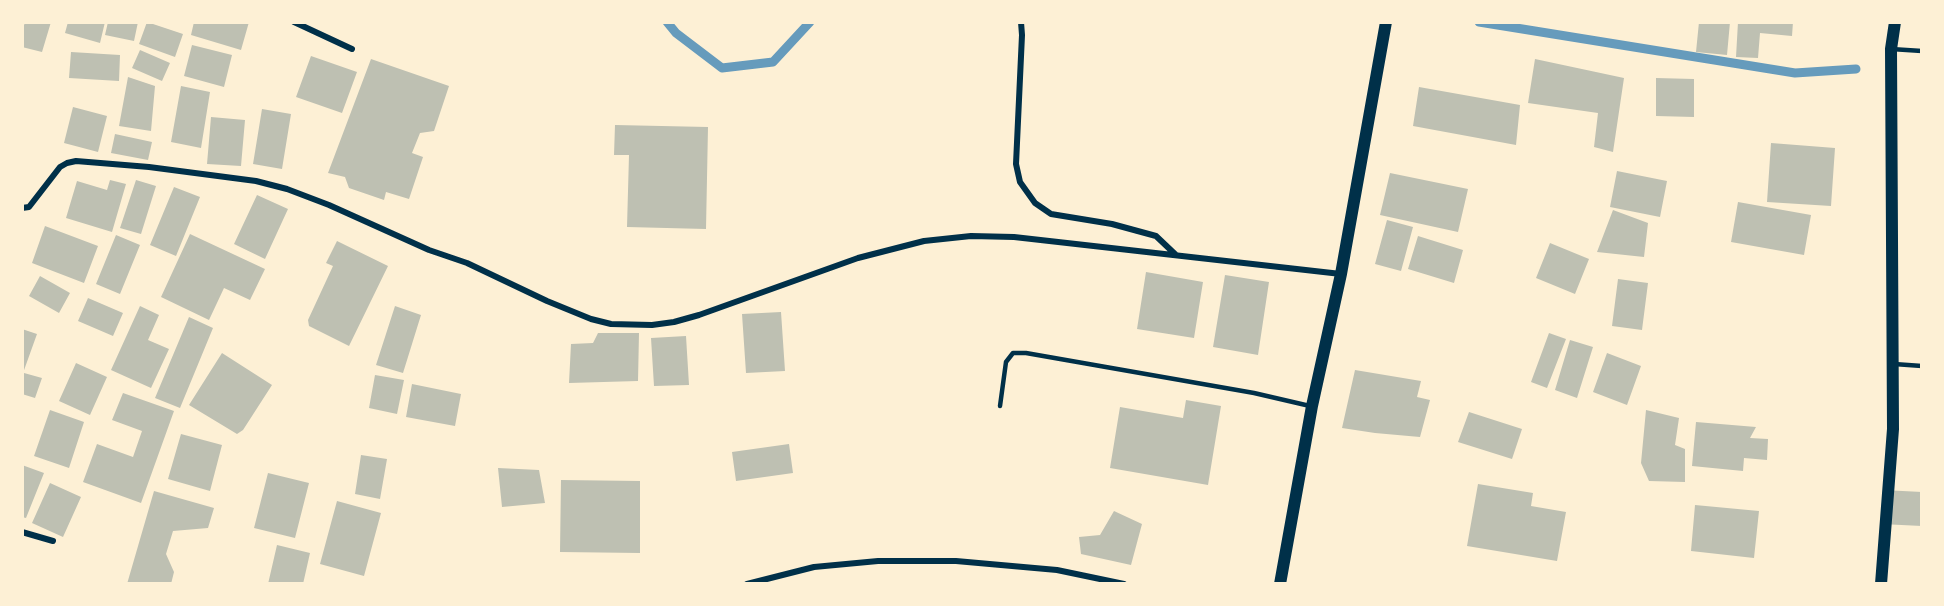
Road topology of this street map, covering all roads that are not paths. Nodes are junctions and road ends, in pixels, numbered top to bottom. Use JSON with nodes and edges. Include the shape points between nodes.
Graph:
{"nodes":[{"id":1,"x":294,"y":22,"type":"edge"},
{"id":2,"x":1021,"y":22,"type":"edge"},
{"id":3,"x":1386,"y":22,"type":"edge"},
{"id":4,"x":1895,"y":22,"type":"edge"},
{"id":5,"x":352,"y":49,"type":"dead end"},
{"id":6,"x":1892,"y":49,"type":"junction"},
{"id":7,"x":1922,"y":51,"type":"edge"},
{"id":8,"x":22,"y":208,"type":"edge"},
{"id":9,"x":1176,"y":255,"type":"junction"},
{"id":10,"x":1341,"y":274,"type":"junction"},
{"id":11,"x":1893,"y":364,"type":"junction"},
{"id":12,"x":1922,"y":366,"type":"edge"},
{"id":13,"x":1000,"y":406,"type":"dead end"},
{"id":14,"x":1312,"y":406,"type":"junction"},
{"id":15,"x":22,"y":532,"type":"edge"},
{"id":16,"x":53,"y":541,"type":"dead end"},
{"id":17,"x":747,"y":584,"type":"edge"},
{"id":18,"x":1124,"y":584,"type":"edge"},
{"id":19,"x":1280,"y":584,"type":"edge"},
{"id":20,"x":1881,"y":584,"type":"edge"}],
"edges":[{"from":1,"to":5,"type":"street"},
{"from":2,"to":9,"type":"street","via":[[1016,164],[1020,182],[1035,203],[1051,214],[1156,236]]},
{"from":3,"to":10,"type":"main road"},
{"from":4,"to":6,"type":"main road"},
{"from":6,"to":7,"type":"lane"},
{"from":6,"to":11,"type":"main road"},
{"from":8,"to":9,"type":"street","via":[[30,207],[60,167],[76,161],[256,181],[329,205],[591,319],[632,325],[674,322],[699,315],[858,258],[924,241],[1014,237]]},
{"from":9,"to":10,"type":"street"},
{"from":10,"to":14,"type":"main road"},
{"from":11,"to":12,"type":"lane"},
{"from":11,"to":20,"type":"main road","via":[[1893,429]]},
{"from":13,"to":14,"type":"lane","via":[[1006,362],[1013,353],[1026,353]]},
{"from":14,"to":19,"type":"main road"},
{"from":15,"to":16,"type":"street"},
{"from":17,"to":18,"type":"street","via":[[814,567],[900,561],[956,561],[1057,570]]}]}
